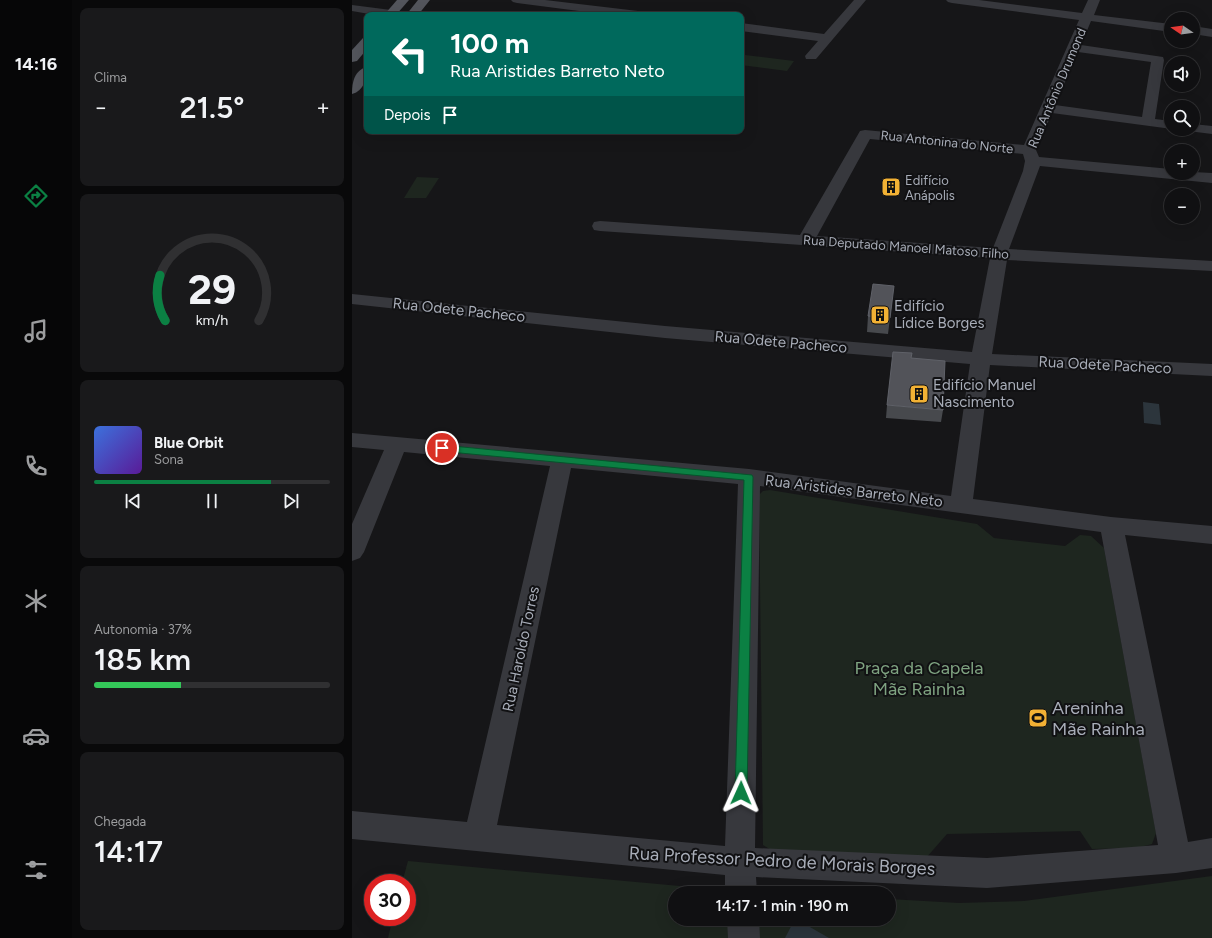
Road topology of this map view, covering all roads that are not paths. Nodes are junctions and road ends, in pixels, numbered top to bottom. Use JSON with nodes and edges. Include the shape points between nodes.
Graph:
{"nodes":[{"id":1,"x":403,"y":0,"type":"edge"},
{"id":2,"x":424,"y":0,"type":"edge"},
{"id":3,"x":517,"y":0,"type":"edge"},
{"id":4,"x":860,"y":0,"type":"edge"},
{"id":5,"x":952,"y":0,"type":"edge"},
{"id":6,"x":1094,"y":0,"type":"edge"},
{"id":7,"x":352,"y":8,"type":"edge"},
{"id":8,"x":377,"y":12,"type":"edge"},
{"id":9,"x":392,"y":12,"type":"edge"},
{"id":10,"x":414,"y":12,"type":"edge"},
{"id":11,"x":614,"y":12,"type":"edge"},
{"id":12,"x":1086,"y":17,"type":"junction"},
{"id":13,"x":744,"y":27,"type":"edge"},
{"id":14,"x":1164,"y":27,"type":"edge"},
{"id":15,"x":1200,"y":31,"type":"edge"},
{"id":16,"x":1212,"y":33,"type":"edge"},
{"id":17,"x":826,"y":38,"type":"junction"},
{"id":18,"x":364,"y":44,"type":"edge"},
{"id":19,"x":1074,"y":48,"type":"junction"},
{"id":20,"x":811,"y":56,"type":"dead end"},
{"id":21,"x":352,"y":58,"type":"edge"},
{"id":22,"x":364,"y":75,"type":"edge"},
{"id":23,"x":352,"y":90,"type":"edge"},
{"id":24,"x":1048,"y":108,"type":"junction"},
{"id":25,"x":1148,"y":121,"type":"junction"},
{"id":26,"x":1164,"y":124,"type":"edge"},
{"id":27,"x":1200,"y":129,"type":"edge"},
{"id":28,"x":1212,"y":130,"type":"edge"},
{"id":29,"x":1031,"y":156,"type":"junction"},
{"id":30,"x":1212,"y":178,"type":"edge"},
{"id":31,"x":600,"y":226,"type":"dead end"},
{"id":32,"x":806,"y":240,"type":"junction"},
{"id":33,"x":999,"y":254,"type":"junction"},
{"id":34,"x":1212,"y":266,"type":"edge"},
{"id":35,"x":352,"y":298,"type":"edge"},
{"id":36,"x":981,"y":359,"type":"junction"},
{"id":37,"x":1212,"y":370,"type":"edge"},
{"id":38,"x":352,"y":440,"type":"edge"},
{"id":39,"x":397,"y":444,"type":"junction"},
{"id":40,"x":562,"y":460,"type":"junction"},
{"id":41,"x":749,"y":477,"type":"junction"},
{"id":42,"x":962,"y":505,"type":"junction"},
{"id":43,"x":1111,"y":526,"type":"junction"},
{"id":44,"x":1212,"y":535,"type":"edge"},
{"id":45,"x":352,"y":552,"type":"edge"},
{"id":46,"x":352,"y":824,"type":"edge"},
{"id":47,"x":479,"y":837,"type":"junction"},
{"id":48,"x":1212,"y":853,"type":"edge"},
{"id":49,"x":1176,"y":858,"type":"junction"},
{"id":50,"x":740,"y":862,"type":"junction"},
{"id":51,"x":741,"y":886,"type":"edge"},
{"id":52,"x":743,"y":926,"type":"edge"},
{"id":53,"x":744,"y":938,"type":"edge"}],
"edges":[{"from":1,"to":9,"type":"main road"},
{"from":2,"to":10,"type":"main road"},
{"from":3,"to":11,"type":"street"},
{"from":4,"to":17,"type":"street"},
{"from":5,"to":12,"type":"street"},
{"from":6,"to":12,"type":"street","name":"Rua Antônio Drumond"},
{"from":7,"to":8,"type":"street"},
{"from":12,"to":14,"type":"street"},
{"from":12,"to":19,"type":"street","name":"Rua Antônio Drumond"},
{"from":13,"to":17,"type":"street"},
{"from":15,"to":16,"type":"street"},
{"from":17,"to":20,"type":"street"},
{"from":18,"to":21,"type":"main road"},
{"from":19,"to":24,"type":"street","name":"Rua Antônio Drumond"},
{"from":19,"to":25,"type":"street","via":[[1156,58],[1158,60]]},
{"from":22,"to":23,"type":"main road"},
{"from":24,"to":25,"type":"street"},
{"from":24,"to":29,"type":"street","name":"Rua Antônio Drumond"},
{"from":25,"to":26,"type":"street"},
{"from":27,"to":28,"type":"street"},
{"from":29,"to":30,"type":"street","name":"Rua Antonina do Norte"},
{"from":29,"to":32,"type":"street","name":"Rua Antonina do Norte","via":[[865,134]]},
{"from":29,"to":33,"type":"street","name":"Rua Antônio Drumond","via":[[1031,171]]},
{"from":31,"to":32,"type":"street","name":"Rua Deputado Manoel Matoso Filho"},
{"from":32,"to":33,"type":"street","name":"Rua Deputado Manoel Matoso Filho"},
{"from":33,"to":34,"type":"street","name":"Rua Deputado Manoel Matoso Filho"},
{"from":33,"to":36,"type":"street","name":"Rua Antônio Drumond"},
{"from":35,"to":36,"type":"street","name":"Rua Odete Pacheco","via":[[665,332]]},
{"from":36,"to":37,"type":"street","name":"Rua Odete Pacheco"},
{"from":36,"to":42,"type":"street","name":"Rua Antônio Drumond"},
{"from":38,"to":39,"type":"street","name":"Rua Aristides Barreto Neto"},
{"from":39,"to":40,"type":"street","name":"Rua Aristides Barreto Neto"},
{"from":39,"to":45,"type":"street"},
{"from":40,"to":41,"type":"street","name":"Rua Aristides Barreto Neto"},
{"from":40,"to":47,"type":"street","name":"Rua Haroldo Torres"},
{"from":41,"to":42,"type":"street","name":"Rua Aristides Barreto Neto"},
{"from":41,"to":50,"type":"street"},
{"from":42,"to":43,"type":"street","name":"Rua Aristides Barreto Neto"},
{"from":43,"to":44,"type":"street","name":"Rua Aristides Barreto Neto"},
{"from":43,"to":49,"type":"street"},
{"from":46,"to":47,"type":"street","name":"Rua Professor Pedro de Morais Borges"},
{"from":47,"to":50,"type":"street","name":"Rua Professor Pedro de Morais Borges"},
{"from":48,"to":49,"type":"street","name":"Rua Professor Pedro de Morais Borges"},
{"from":49,"to":50,"type":"street","name":"Rua Professor Pedro de Morais Borges","via":[[986,873]]},
{"from":50,"to":51,"type":"street"},
{"from":52,"to":53,"type":"street"}]}
